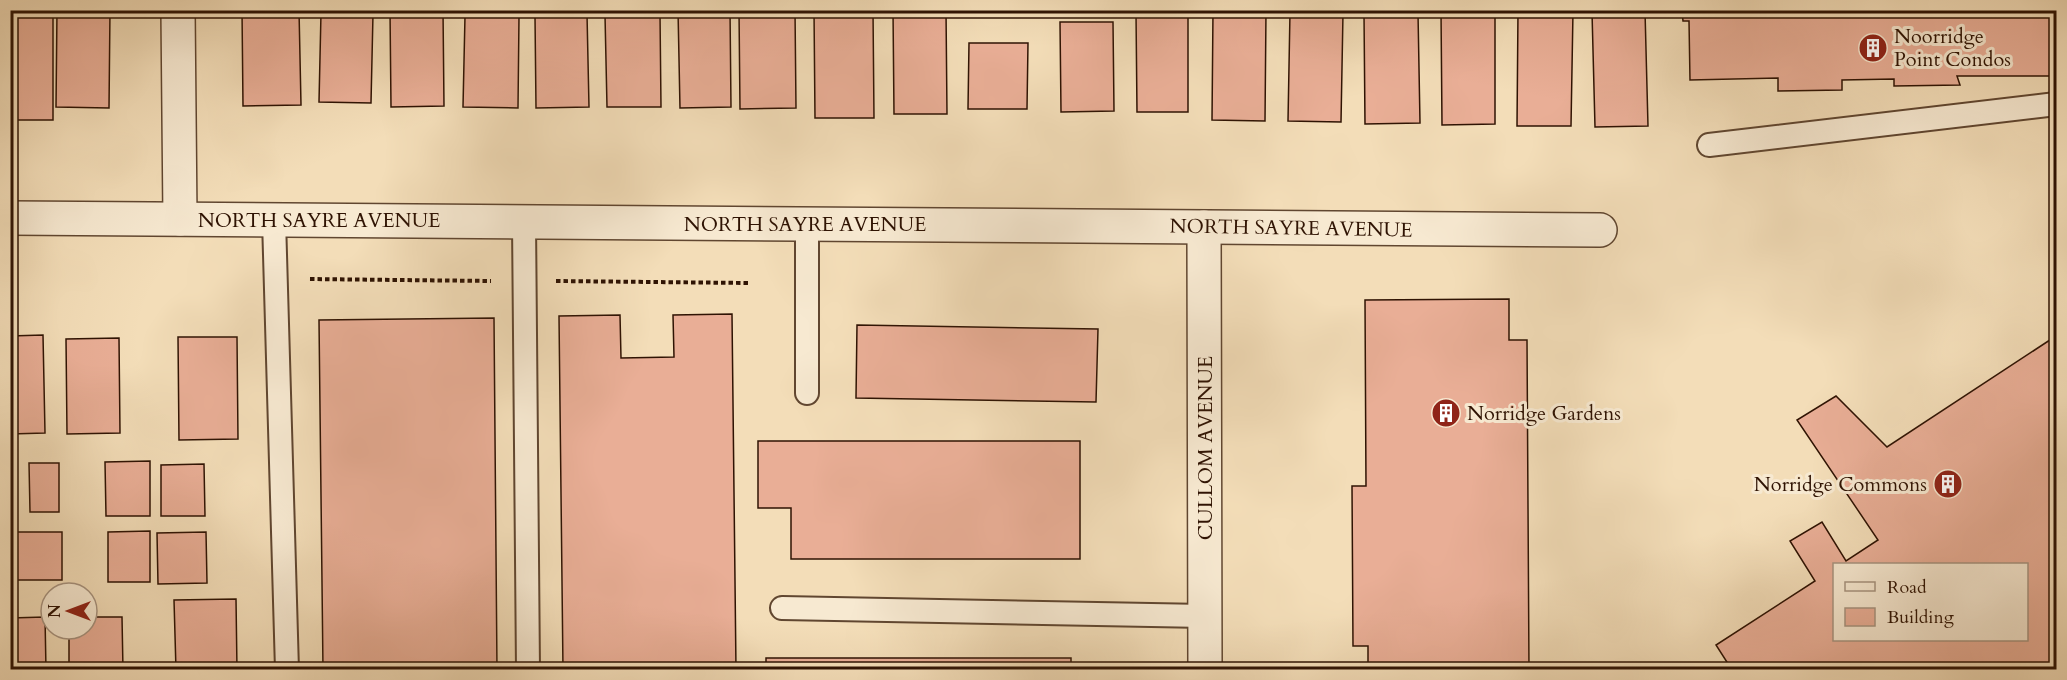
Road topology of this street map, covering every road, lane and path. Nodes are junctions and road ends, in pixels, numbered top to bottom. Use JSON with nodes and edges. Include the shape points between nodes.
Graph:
{"nodes":[{"id":1,"x":178,"y":10,"type":"edge"},
{"id":2,"x":2056,"y":104,"type":"edge"},
{"id":3,"x":1709,"y":146,"type":"dead end"},
{"id":4,"x":10,"y":218,"type":"edge"},
{"id":5,"x":180,"y":219,"type":"junction"},
{"id":6,"x":274,"y":220,"type":"junction"},
{"id":7,"x":524,"y":222,"type":"junction"},
{"id":8,"x":807,"y":224,"type":"junction"},
{"id":9,"x":1204,"y":227,"type":"junction"},
{"id":10,"x":1600,"y":231,"type":"dead end"},
{"id":11,"x":807,"y":393,"type":"dead end"},
{"id":12,"x":782,"y":608,"type":"dead end"},
{"id":13,"x":1205,"y":616,"type":"junction"},
{"id":14,"x":287,"y":669,"type":"edge"},
{"id":15,"x":528,"y":669,"type":"edge"},
{"id":16,"x":1205,"y":669,"type":"edge"}],
"edges":[{"from":1,"to":5,"type":"street"},
{"from":2,"to":3,"type":"lane"},
{"from":4,"to":5,"type":"street","name":"NORTH SAYRE AVENUE"},
{"from":5,"to":6,"type":"street","name":"NORTH SAYRE AVENUE"},
{"from":6,"to":7,"type":"street","name":"NORTH SAYRE AVENUE"},
{"from":6,"to":14,"type":"lane"},
{"from":7,"to":8,"type":"street","name":"NORTH SAYRE AVENUE"},
{"from":7,"to":15,"type":"lane"},
{"from":8,"to":9,"type":"street","name":"NORTH SAYRE AVENUE"},
{"from":8,"to":11,"type":"lane"},
{"from":9,"to":10,"type":"street","name":"NORTH SAYRE AVENUE"},
{"from":9,"to":13,"type":"street","name":"CULLOM AVENUE"},
{"from":12,"to":13,"type":"lane"},
{"from":13,"to":16,"type":"street","name":"CULLOM AVENUE"}]}
